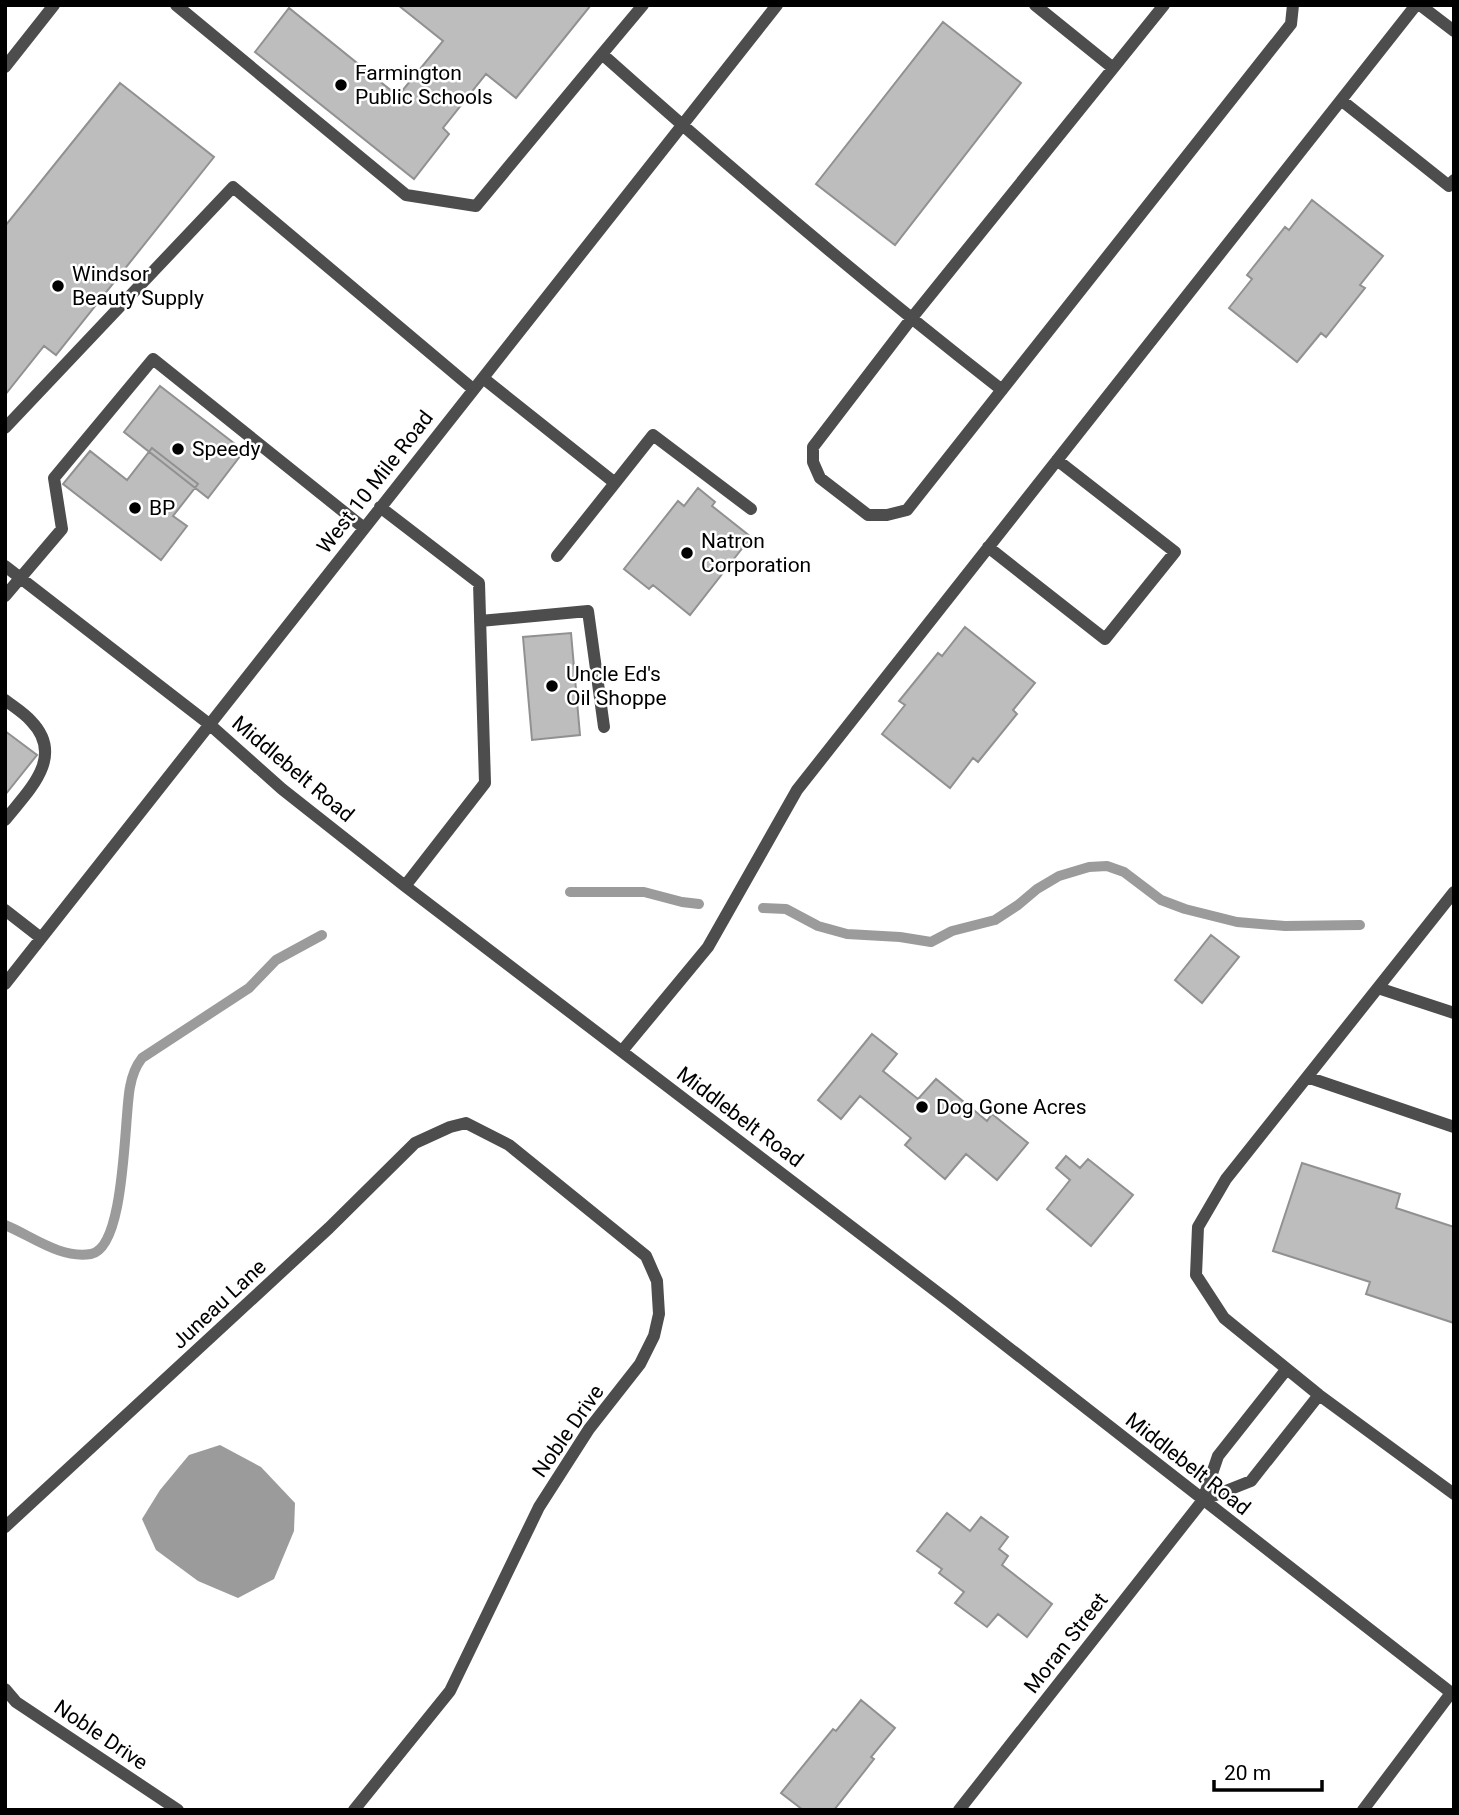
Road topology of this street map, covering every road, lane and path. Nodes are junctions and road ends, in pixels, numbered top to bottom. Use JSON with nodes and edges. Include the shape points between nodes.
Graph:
{"nodes":[{"id":1,"x":54,"y":5,"type":"edge"},
{"id":2,"x":176,"y":5,"type":"edge"},
{"id":3,"x":643,"y":5,"type":"edge"},
{"id":4,"x":1035,"y":5,"type":"edge"},
{"id":5,"x":1164,"y":5,"type":"edge"},
{"id":6,"x":1293,"y":5,"type":"edge"},
{"id":7,"x":1418,"y":5,"type":"edge"},
{"id":8,"x":773,"y":6,"type":"edge"},
{"id":9,"x":1454,"y":32,"type":"edge"},
{"id":10,"x":602,"y":54,"type":"junction"},
{"id":11,"x":5,"y":67,"type":"edge"},
{"id":12,"x":1113,"y":68,"type":"junction"},
{"id":13,"x":1341,"y":100,"type":"junction"},
{"id":14,"x":682,"y":125,"type":"junction"},
{"id":15,"x":1454,"y":180,"type":"edge"},
{"id":16,"x":911,"y":319,"type":"junction"},
{"id":17,"x":483,"y":377,"type":"junction"},
{"id":18,"x":473,"y":389,"type":"junction"},
{"id":19,"x":1002,"y":390,"type":"junction"},
{"id":20,"x":5,"y":428,"type":"edge"},
{"id":21,"x":1057,"y":460,"type":"junction"},
{"id":22,"x":615,"y":483,"type":"junction"},
{"id":23,"x":380,"y":507,"type":"junction"},
{"id":24,"x":751,"y":509,"type":"dead end"},
{"id":25,"x":364,"y":528,"type":"junction"},
{"id":26,"x":989,"y":547,"type":"junction"},
{"id":27,"x":557,"y":556,"type":"dead end"},
{"id":28,"x":5,"y":566,"type":"edge"},
{"id":29,"x":21,"y":578,"type":"junction"},
{"id":30,"x":5,"y":596,"type":"edge"},
{"id":31,"x":480,"y":621,"type":"junction"},
{"id":32,"x":5,"y":700,"type":"edge"},
{"id":33,"x":209,"y":724,"type":"junction"},
{"id":34,"x":604,"y":727,"type":"dead end"},
{"id":35,"x":5,"y":820,"type":"edge"},
{"id":36,"x":405,"y":886,"type":"junction"},
{"id":37,"x":1454,"y":892,"type":"edge"},
{"id":38,"x":5,"y":910,"type":"edge"},
{"id":39,"x":41,"y":938,"type":"junction"},
{"id":40,"x":5,"y":984,"type":"edge"},
{"id":41,"x":1378,"y":988,"type":"junction"},
{"id":42,"x":1454,"y":1013,"type":"edge"},
{"id":43,"x":622,"y":1051,"type":"junction"},
{"id":44,"x":1307,"y":1077,"type":"junction"},
{"id":45,"x":466,"y":1123,"type":"joint"},
{"id":46,"x":1454,"y":1127,"type":"edge"},
{"id":47,"x":1286,"y":1370,"type":"junction"},
{"id":48,"x":1319,"y":1395,"type":"junction"},
{"id":49,"x":1454,"y":1494,"type":"edge"},
{"id":50,"x":1203,"y":1500,"type":"junction"},
{"id":51,"x":5,"y":1527,"type":"edge"},
{"id":52,"x":5,"y":1689,"type":"edge"},
{"id":53,"x":1453,"y":1694,"type":"edge"},
{"id":54,"x":178,"y":1810,"type":"edge"},
{"id":55,"x":354,"y":1810,"type":"edge"},
{"id":56,"x":959,"y":1810,"type":"edge"},
{"id":57,"x":1363,"y":1810,"type":"edge"}],
"edges":[{"from":1,"to":11,"type":"street"},
{"from":2,"to":10,"type":"street","via":[[405,195],[476,206]]},
{"from":3,"to":10,"type":"street"},
{"from":4,"to":12,"type":"street"},
{"from":5,"to":12,"type":"street"},
{"from":6,"to":19,"type":"street","via":[[1291,24]]},
{"from":7,"to":9,"type":"street"},
{"from":7,"to":13,"type":"street"},
{"from":8,"to":14,"type":"street","name":"West 10 Mile Road"},
{"from":10,"to":14,"type":"street"},
{"from":12,"to":16,"type":"street"},
{"from":13,"to":15,"type":"street","via":[[1449,186]]},
{"from":13,"to":21,"type":"street"},
{"from":14,"to":16,"type":"street"},
{"from":14,"to":17,"type":"street","name":"West 10 Mile Road"},
{"from":16,"to":19,"type":"street"},
{"from":16,"to":19,"type":"street","via":[[813,447],[820,478],[868,515],[907,510]]},
{"from":17,"to":18,"type":"street","name":"West 10 Mile Road"},
{"from":17,"to":22,"type":"street"},
{"from":18,"to":20,"type":"street","via":[[233,187]]},
{"from":18,"to":23,"type":"street","name":"West 10 Mile Road"},
{"from":21,"to":26,"type":"street"},
{"from":21,"to":26,"type":"street","via":[[1175,552],[1105,639]]},
{"from":22,"to":24,"type":"street","via":[[653,435]]},
{"from":22,"to":27,"type":"street"},
{"from":23,"to":25,"type":"street","name":"West 10 Mile Road"},
{"from":23,"to":31,"type":"street","via":[[479,583]]},
{"from":25,"to":29,"type":"street","via":[[153,359],[54,478],[62,529]]},
{"from":25,"to":33,"type":"street","name":"West 10 Mile Road"},
{"from":26,"to":43,"type":"street","via":[[797,790],[708,947]]},
{"from":28,"to":29,"type":"street","name":"Middlebelt Road"},
{"from":29,"to":30,"type":"street"},
{"from":29,"to":33,"type":"street","name":"Middlebelt Road"},
{"from":31,"to":34,"type":"street","via":[[588,611]]},
{"from":31,"to":36,"type":"street","via":[[485,782]]},
{"from":32,"to":35,"type":"street","via":[[32,722],[44,742],[46,760],[36,781]]},
{"from":33,"to":36,"type":"street","name":"Middlebelt Road","via":[[282,789]]},
{"from":33,"to":39,"type":"street","name":"West 10 Mile Road"},
{"from":36,"to":43,"type":"street","name":"Middlebelt Road"},
{"from":37,"to":41,"type":"street"},
{"from":38,"to":39,"type":"street"},
{"from":39,"to":40,"type":"street","name":"West 10 Mile Road"},
{"from":41,"to":42,"type":"street"},
{"from":41,"to":44,"type":"street"},
{"from":43,"to":50,"type":"street","name":"Middlebelt Road"},
{"from":44,"to":46,"type":"street"},
{"from":44,"to":47,"type":"street","via":[[1226,1179],[1198,1227],[1196,1275],[1224,1318]]},
{"from":45,"to":51,"type":"street","name":"Juneau Lane","via":[[415,1143]]},
{"from":45,"to":55,"type":"street","name":"Noble Drive","via":[[509,1145],[646,1256],[657,1281],[659,1314],[640,1364],[589,1429],[539,1507],[450,1691]]},
{"from":47,"to":48,"type":"street"},
{"from":47,"to":50,"type":"street","via":[[1218,1456]]},
{"from":48,"to":49,"type":"street"},
{"from":48,"to":50,"type":"street","via":[[1251,1481]]},
{"from":50,"to":53,"type":"street","name":"Middlebelt Road"},
{"from":50,"to":56,"type":"street","name":"Moran Street"},
{"from":52,"to":54,"type":"street","name":"Noble Drive","via":[[16,1702]]},
{"from":53,"to":57,"type":"street"}]}
